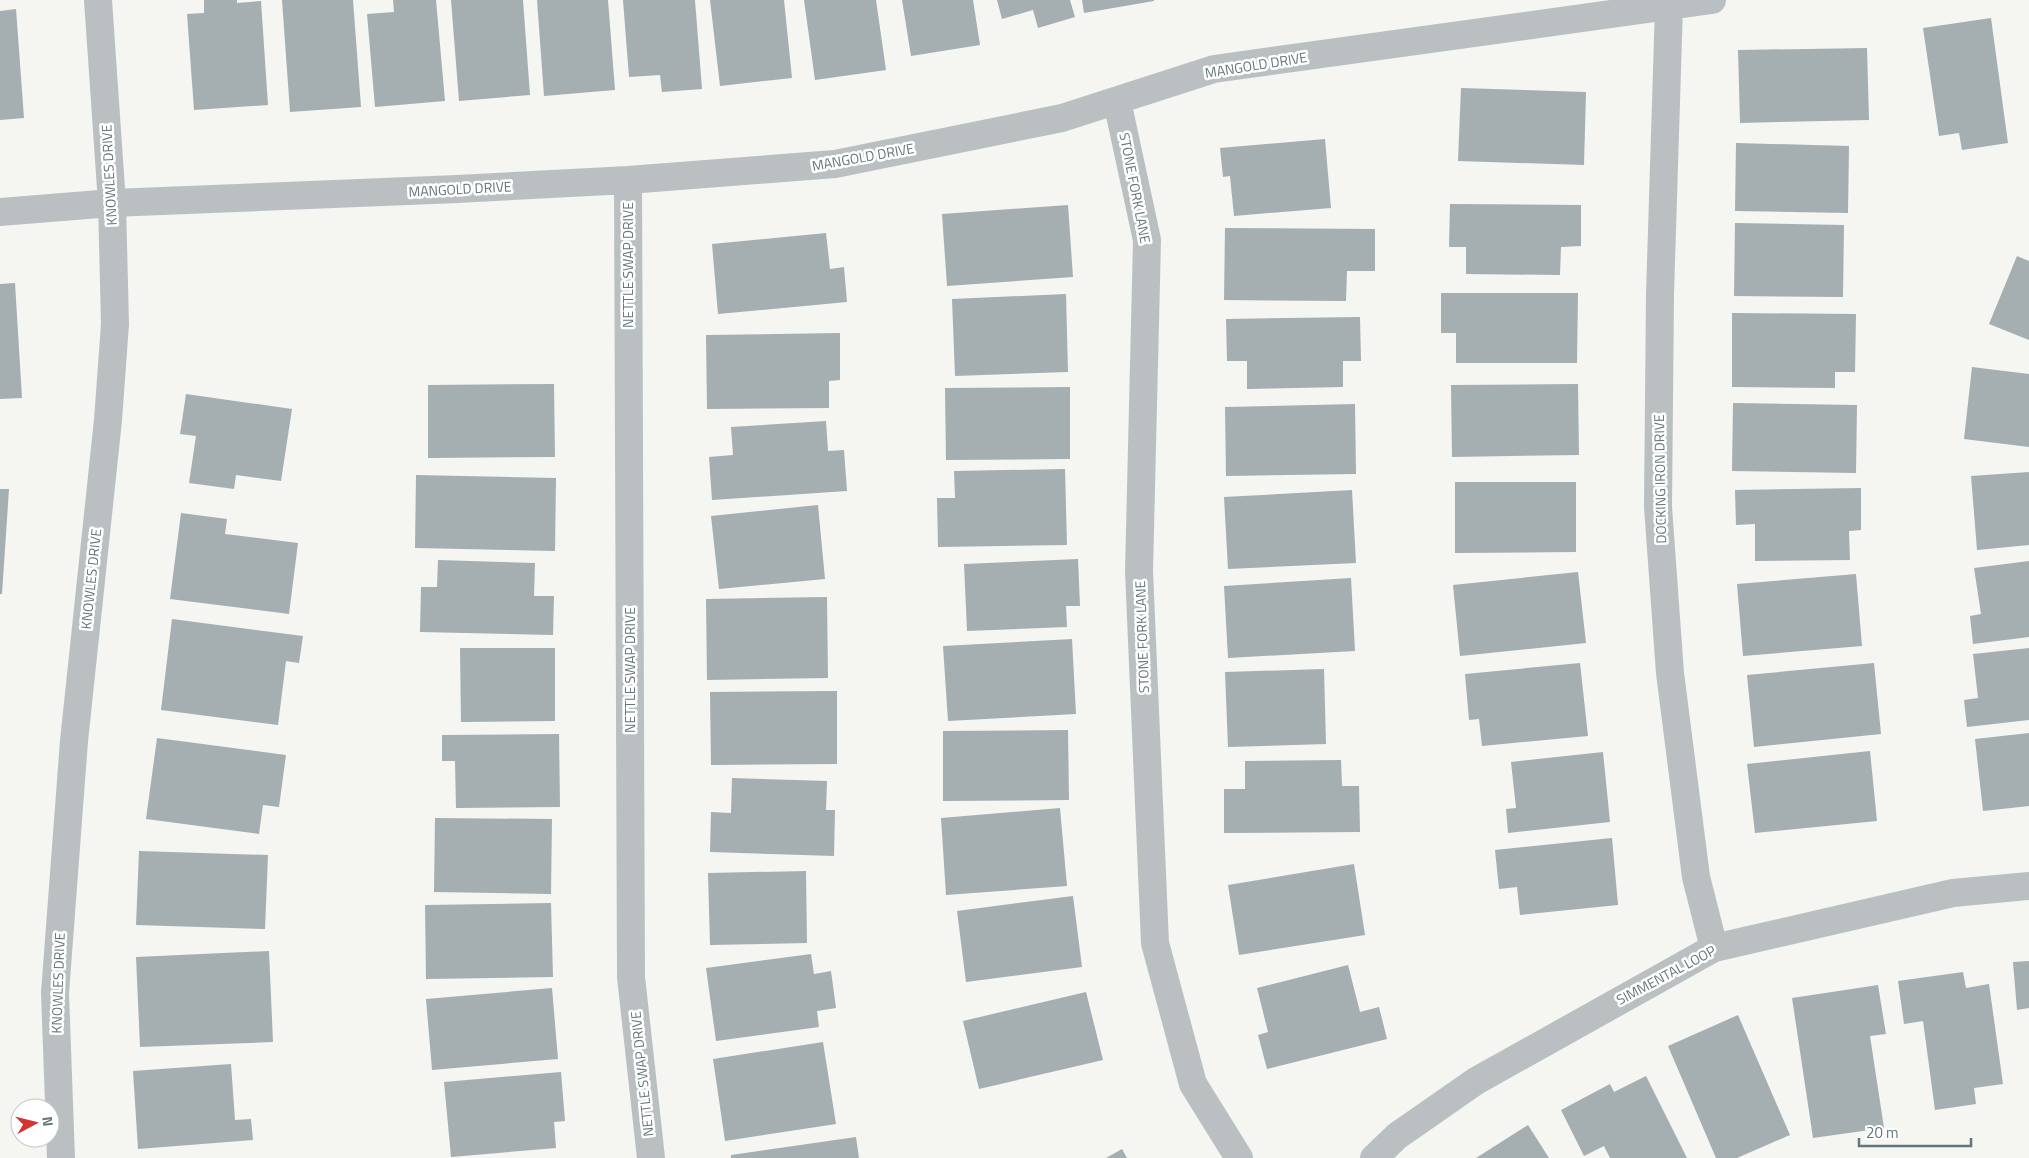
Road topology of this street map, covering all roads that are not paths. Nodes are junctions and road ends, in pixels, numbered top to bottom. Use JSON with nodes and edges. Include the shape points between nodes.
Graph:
{"nodes":[{"id":1,"x":98,"y":0,"type":"edge"},
{"id":2,"x":1712,"y":0,"type":"edge"},
{"id":3,"x":1669,"y":6,"type":"junction"},
{"id":4,"x":1117,"y":101,"type":"junction"},
{"id":5,"x":628,"y":180,"type":"junction"},
{"id":6,"x":112,"y":203,"type":"junction"},
{"id":7,"x":0,"y":212,"type":"edge"},
{"id":8,"x":2029,"y":886,"type":"edge"},
{"id":9,"x":1714,"y":948,"type":"junction"},
{"id":10,"x":61,"y":1158,"type":"edge"},
{"id":11,"x":652,"y":1158,"type":"edge"},
{"id":12,"x":1239,"y":1158,"type":"edge"},
{"id":13,"x":1374,"y":1158,"type":"edge"}],
"edges":[{"from":1,"to":6,"type":"street","name":"KNOWLES DRIVE"},
{"from":2,"to":3,"type":"street","name":"MANGOLD DRIVE"},
{"from":3,"to":4,"type":"street","name":"MANGOLD DRIVE","via":[[1214,69]]},
{"from":3,"to":9,"type":"street","name":"DOCKING IRON DRIVE","via":[[1660,294],[1658,507],[1670,673],[1696,877]]},
{"from":4,"to":5,"type":"street","name":"MANGOLD DRIVE","via":[[1062,118],[836,164]]},
{"from":4,"to":12,"type":"street","name":"STONE FORK LANE","via":[[1147,240],[1139,571],[1155,943],[1193,1084]]},
{"from":5,"to":6,"type":"street","name":"MANGOLD DRIVE"},
{"from":5,"to":11,"type":"street","name":"NETTLE SWAP DRIVE","via":[[631,977]]},
{"from":6,"to":7,"type":"street","name":"MANGOLD DRIVE"},
{"from":6,"to":10,"type":"street","name":"KNOWLES DRIVE","via":[[115,324],[74,741],[55,993]]},
{"from":8,"to":9,"type":"street","name":"SIMMENTAL LOOP","via":[[1953,894]]},
{"from":9,"to":13,"type":"street","name":"SIMMENTAL LOOP","via":[[1476,1081],[1397,1136]]}]}
